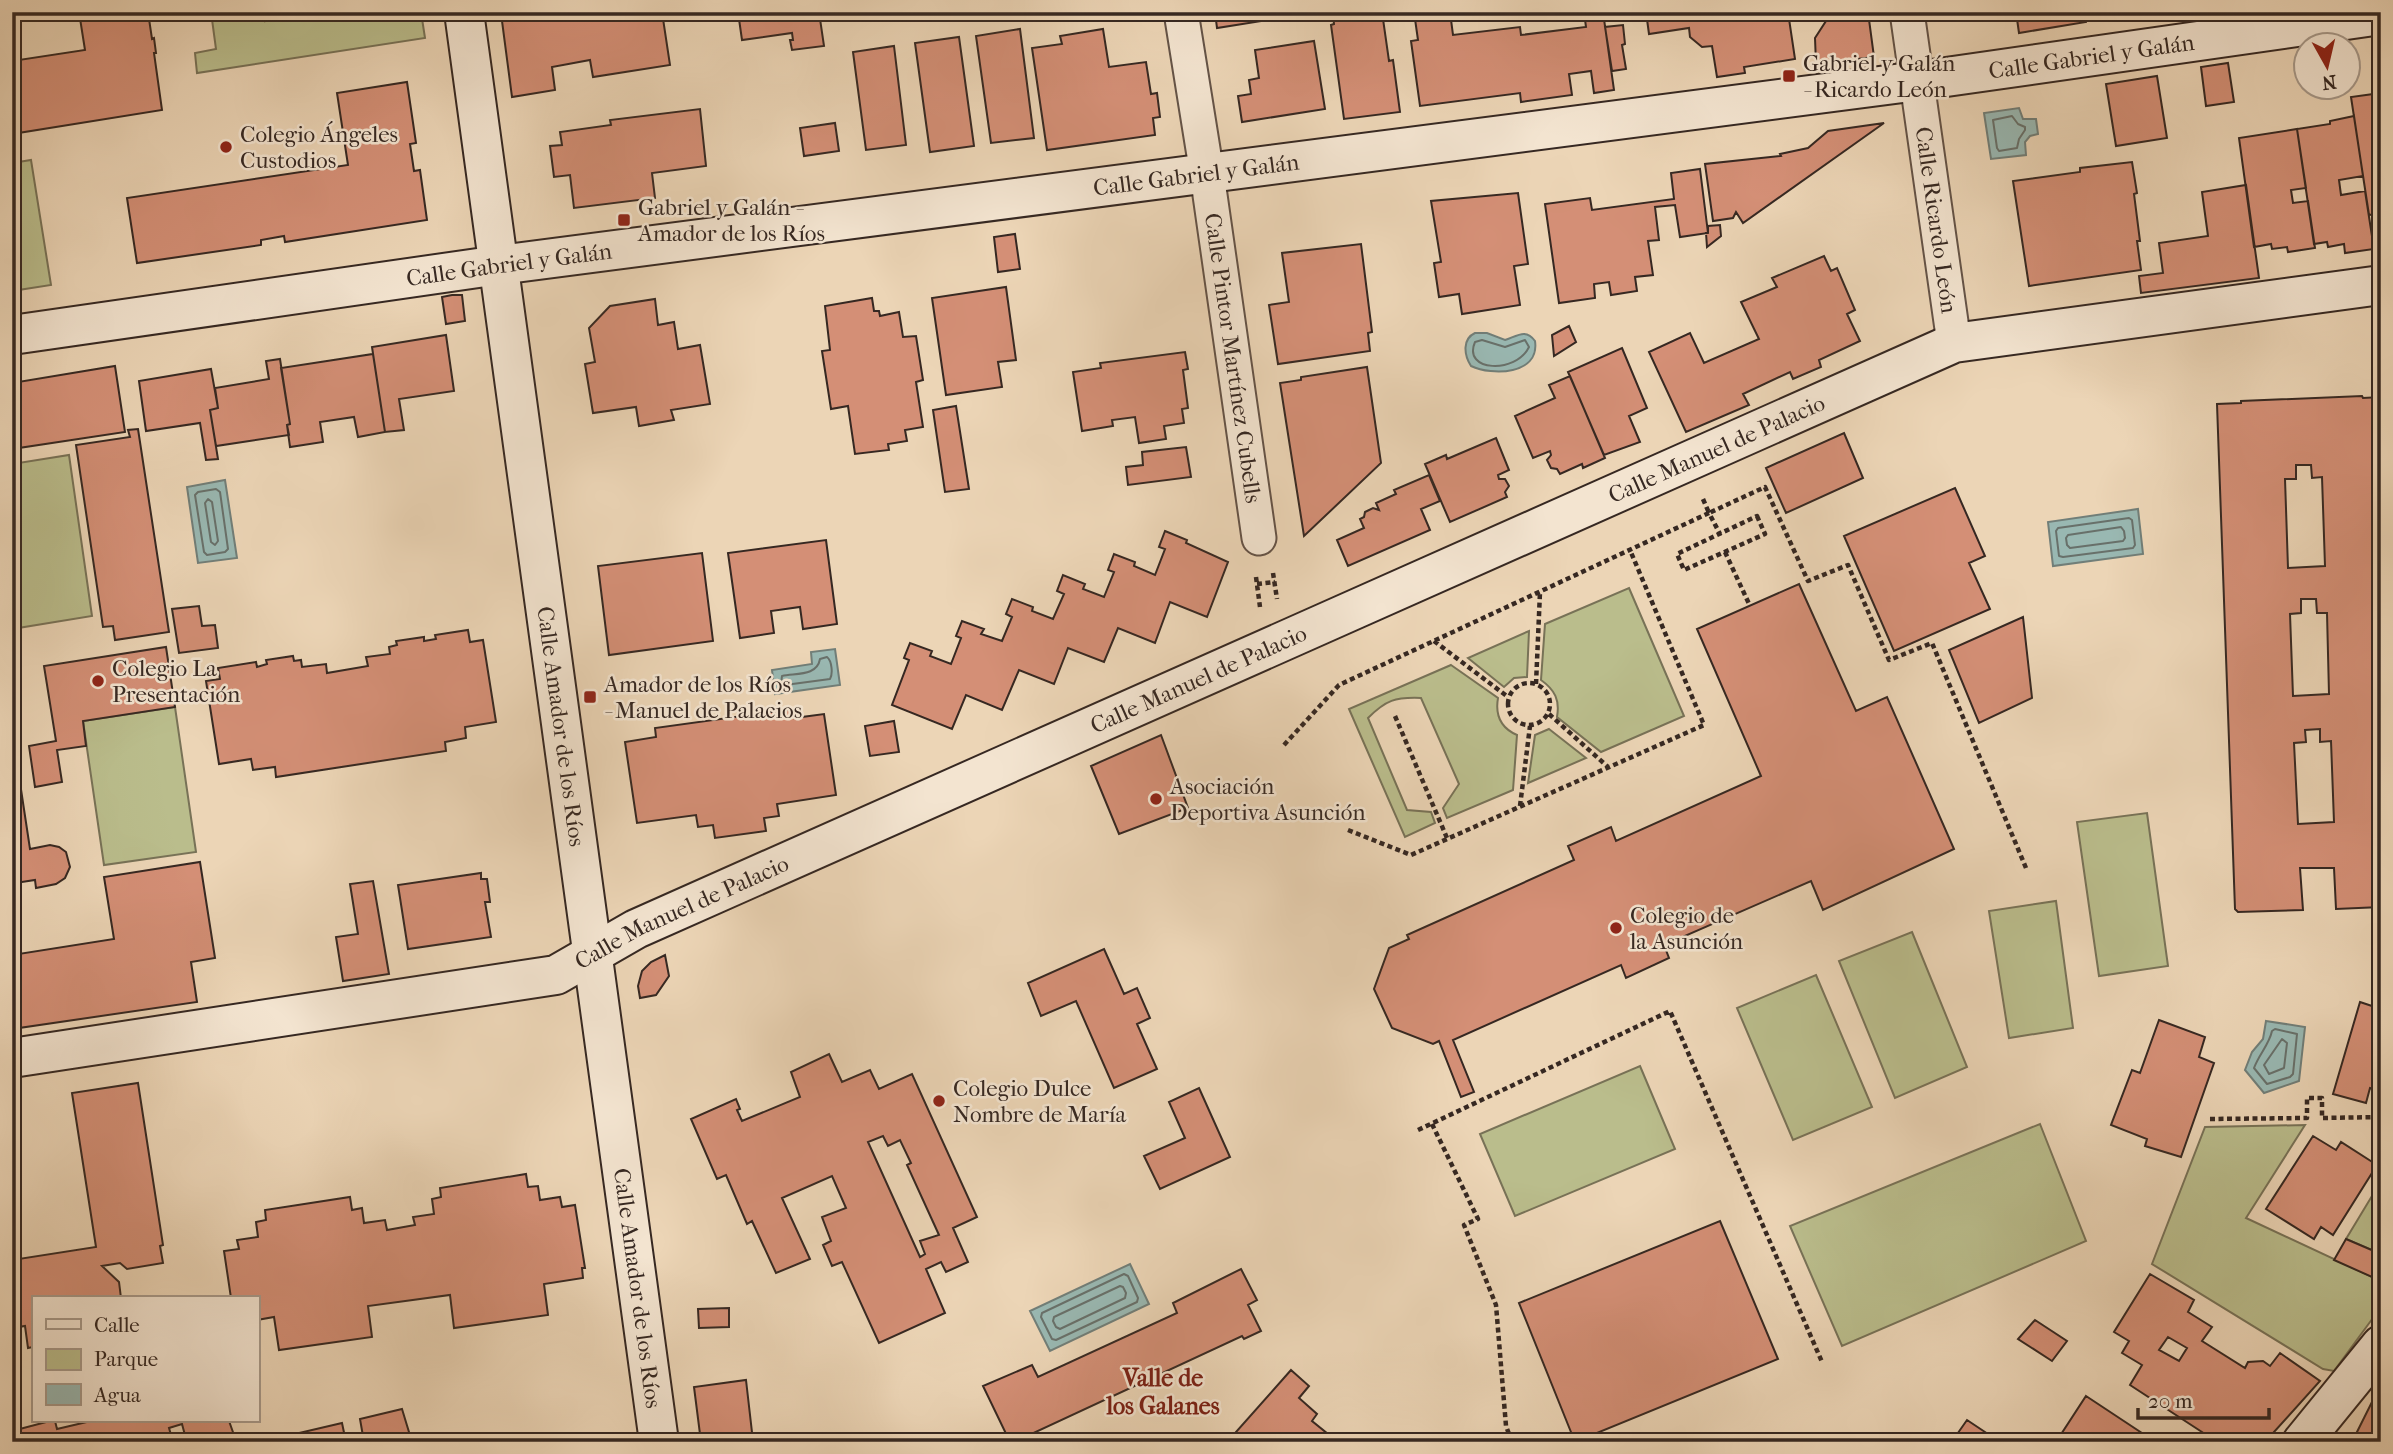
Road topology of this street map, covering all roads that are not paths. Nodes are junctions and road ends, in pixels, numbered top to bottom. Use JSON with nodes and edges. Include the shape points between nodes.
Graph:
{"nodes":[{"id":1,"x":464,"y":12,"type":"edge"},
{"id":2,"x":1181,"y":12,"type":"edge"},
{"id":3,"x":1907,"y":12,"type":"edge"},
{"id":4,"x":2364,"y":16,"type":"edge"},
{"id":5,"x":1918,"y":81,"type":"junction"},
{"id":6,"x":1207,"y":174,"type":"junction"},
{"id":7,"x":499,"y":265,"type":"junction"},
{"id":8,"x":2381,"y":285,"type":"edge"},
{"id":9,"x":12,"y":335,"type":"edge"},
{"id":10,"x":1954,"y":343,"type":"junction"},
{"id":11,"x":1259,"y":538,"type":"dead end"},
{"id":12,"x":593,"y":953,"type":"junction"},
{"id":13,"x":12,"y":1058,"type":"edge"},
{"id":14,"x":2381,"y":1345,"type":"edge"},
{"id":15,"x":659,"y":1442,"type":"edge"},
{"id":16,"x":2302,"y":1442,"type":"edge"}],
"edges":[{"from":1,"to":7,"type":"street","name":"Calle Amador de los Ríos"},
{"from":2,"to":6,"type":"street","name":"Calle Pintor Martínez Cubells"},
{"from":3,"to":5,"type":"street","name":"Calle Ricardo León"},
{"from":4,"to":5,"type":"street","name":"Calle Gabriel y Galán"},
{"from":5,"to":6,"type":"street","name":"Calle Gabriel y Galán"},
{"from":5,"to":10,"type":"street","name":"Calle Ricardo León"},
{"from":6,"to":7,"type":"street","name":"Calle Gabriel y Galán"},
{"from":6,"to":11,"type":"street","name":"Calle Pintor Martínez Cubells"},
{"from":7,"to":9,"type":"street","name":"Calle Gabriel y Galán"},
{"from":7,"to":12,"type":"street","name":"Calle Amador de los Ríos"},
{"from":8,"to":10,"type":"street","name":"Calle Manuel de Palacio"},
{"from":10,"to":12,"type":"street","name":"Calle Manuel de Palacio","via":[[636,929]]},
{"from":12,"to":13,"type":"street","name":"Calle Manuel de Palacio","via":[[556,975]]},
{"from":12,"to":15,"type":"street","name":"Calle Amador de los Ríos"},
{"from":14,"to":16,"type":"street"}]}
